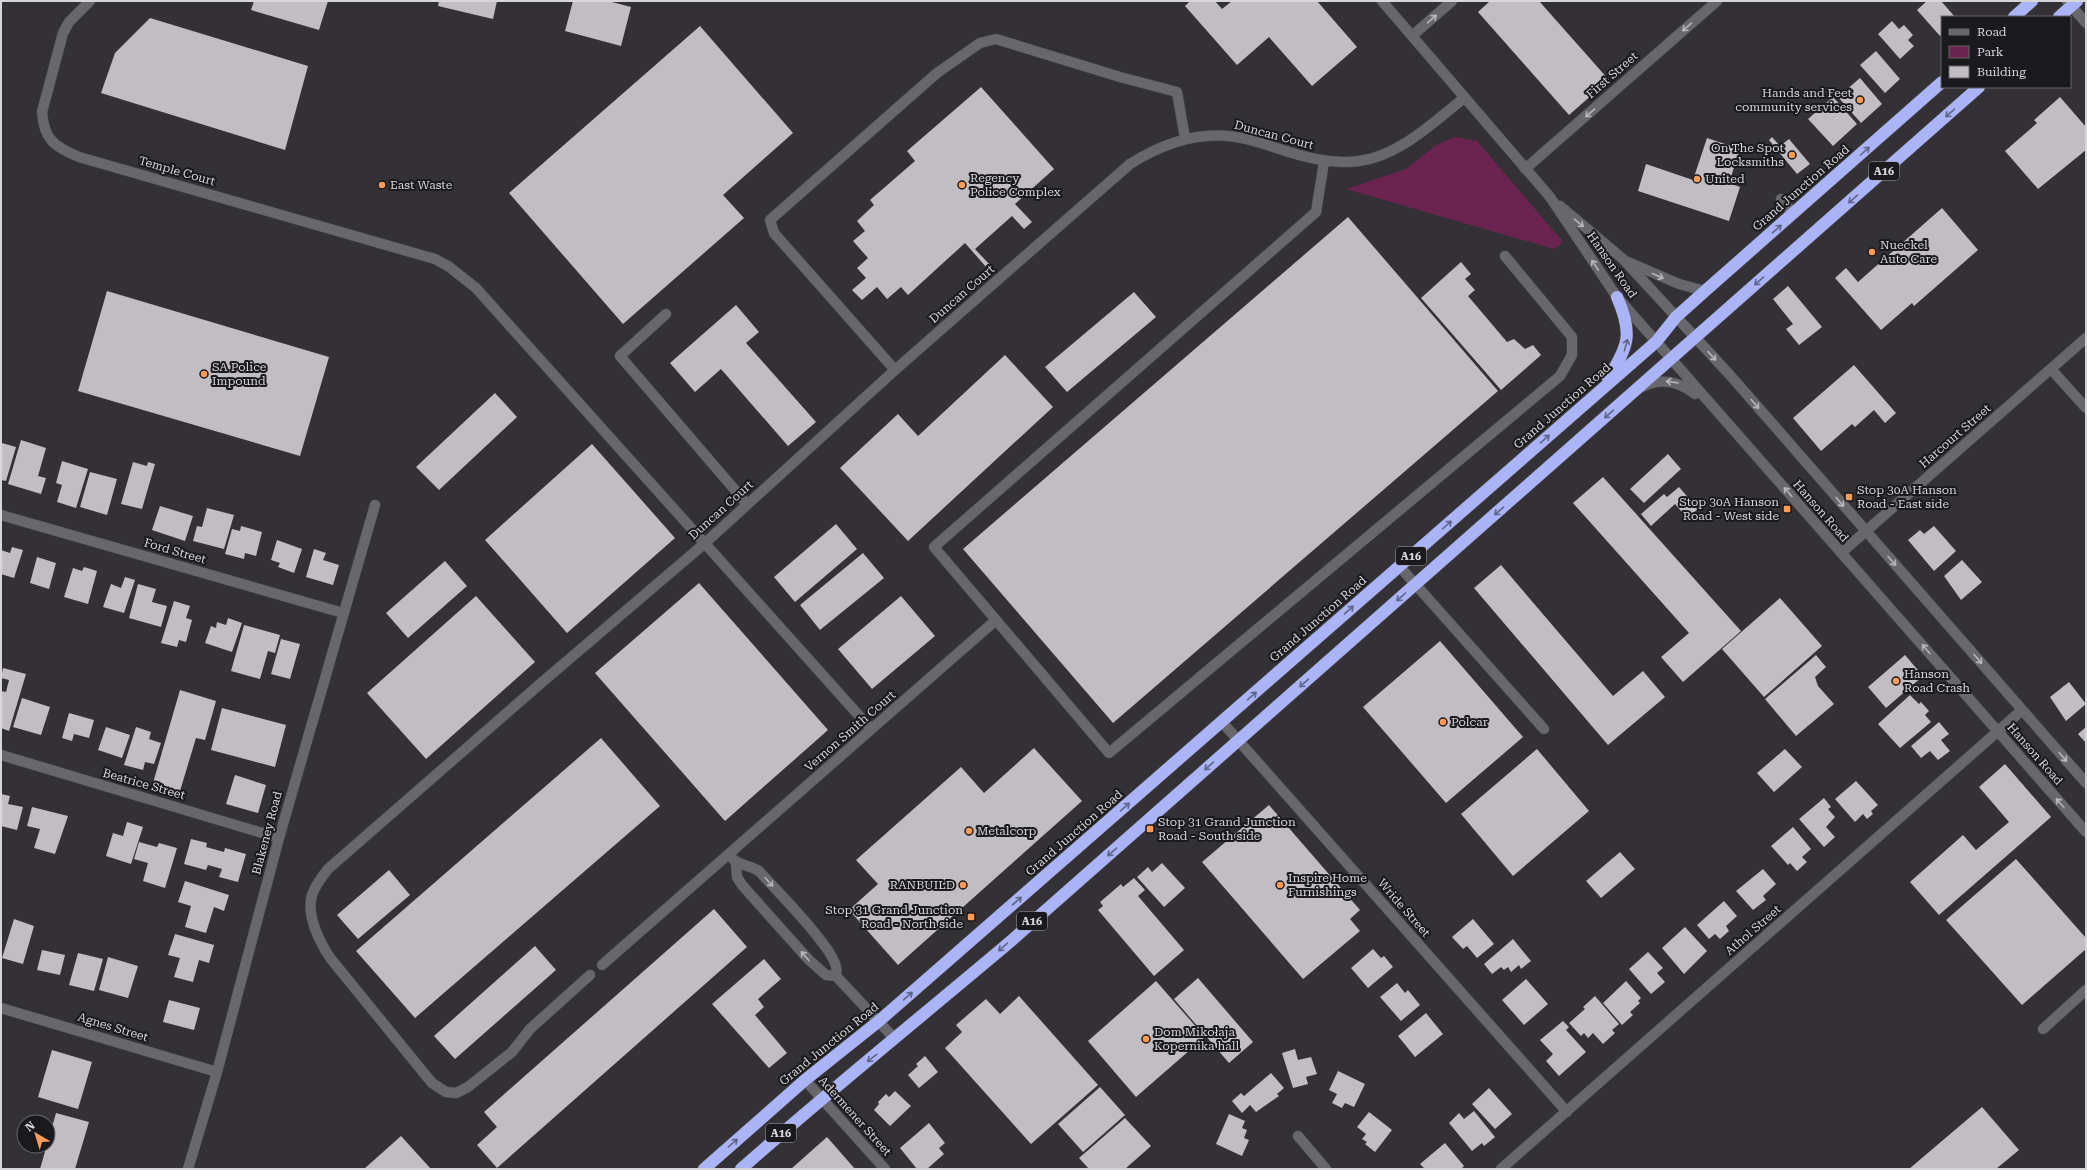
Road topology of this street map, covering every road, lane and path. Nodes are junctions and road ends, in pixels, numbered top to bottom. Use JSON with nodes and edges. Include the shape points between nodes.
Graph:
{"nodes":[{"id":1,"x":90,"y":1,"type":"edge"},
{"id":2,"x":1382,"y":1,"type":"edge"},
{"id":3,"x":1452,"y":1,"type":"edge"},
{"id":4,"x":1717,"y":1,"type":"edge"},
{"id":5,"x":2032,"y":1,"type":"edge"},
{"id":6,"x":2072,"y":3,"type":"edge"},
{"id":7,"x":2015,"y":16,"type":"edge"},
{"id":8,"x":2060,"y":16,"type":"edge"},
{"id":9,"x":2086,"y":23,"type":"edge"},
{"id":10,"x":1412,"y":36,"type":"junction"},
{"id":11,"x":1941,"y":83,"type":"edge"},
{"id":12,"x":1978,"y":88,"type":"edge"},
{"id":13,"x":1464,"y":98,"type":"junction"},
{"id":14,"x":1185,"y":138,"type":"junction"},
{"id":15,"x":1324,"y":162,"type":"junction"},
{"id":16,"x":1525,"y":169,"type":"junction"},
{"id":17,"x":1550,"y":197,"type":"junction"},
{"id":18,"x":1781,"y":199,"type":"dead end"},
{"id":19,"x":1794,"y":214,"type":"junction"},
{"id":20,"x":1505,"y":256,"type":"dead end"},
{"id":21,"x":1623,"y":260,"type":"junction"},
{"id":22,"x":1705,"y":291,"type":"junction"},
{"id":23,"x":1617,"y":297,"type":"junction"},
{"id":24,"x":666,"y":314,"type":"dead end"},
{"id":25,"x":1676,"y":317,"type":"junction"},
{"id":26,"x":1695,"y":338,"type":"junction"},
{"id":27,"x":2086,"y":338,"type":"edge"},
{"id":28,"x":1656,"y":342,"type":"junction"},
{"id":29,"x":1671,"y":359,"type":"junction"},
{"id":30,"x":2051,"y":369,"type":"junction"},
{"id":31,"x":895,"y":370,"type":"junction"},
{"id":32,"x":1638,"y":388,"type":"junction"},
{"id":33,"x":1600,"y":391,"type":"junction"},
{"id":34,"x":2086,"y":408,"type":"edge"},
{"id":35,"x":1716,"y":410,"type":"junction"},
{"id":36,"x":747,"y":504,"type":"junction"},
{"id":37,"x":375,"y":505,"type":"dead end"},
{"id":38,"x":1,"y":515,"type":"edge"},
{"id":39,"x":1867,"y":532,"type":"junction"},
{"id":40,"x":704,"y":544,"type":"junction"},
{"id":41,"x":1841,"y":553,"type":"junction"},
{"id":42,"x":1400,"y":566,"type":"junction"},
{"id":43,"x":1416,"y":585,"type":"junction"},
{"id":44,"x":342,"y":613,"type":"junction"},
{"id":45,"x":996,"y":620,"type":"junction"},
{"id":46,"x":2022,"y":710,"type":"junction"},
{"id":47,"x":1222,"y":722,"type":"junction"},
{"id":48,"x":870,"y":729,"type":"junction"},
{"id":49,"x":1544,"y":729,"type":"dead end"},
{"id":50,"x":1998,"y":731,"type":"junction"},
{"id":51,"x":1239,"y":740,"type":"junction"},
{"id":52,"x":1,"y":755,"type":"edge"},
{"id":53,"x":2086,"y":783,"type":"edge"},
{"id":54,"x":2086,"y":832,"type":"edge"},
{"id":55,"x":279,"y":838,"type":"junction"},
{"id":56,"x":729,"y":855,"type":"junction"},
{"id":57,"x":736,"y":863,"type":"junction"},
{"id":58,"x":602,"y":965,"type":"dead end"},
{"id":59,"x":590,"y":975,"type":"dead end"},
{"id":60,"x":836,"y":976,"type":"junction"},
{"id":61,"x":2086,"y":990,"type":"edge"},
{"id":62,"x":1,"y":1008,"type":"edge"},
{"id":63,"x":879,"y":1021,"type":"junction"},
{"id":64,"x":2043,"y":1029,"type":"dead end"},
{"id":65,"x":895,"y":1039,"type":"junction"},
{"id":66,"x":217,"y":1072,"type":"junction"},
{"id":67,"x":805,"y":1080,"type":"junction"},
{"id":68,"x":822,"y":1097,"type":"junction"},
{"id":69,"x":1567,"y":1112,"type":"junction"},
{"id":70,"x":1298,"y":1136,"type":"dead end"},
{"id":71,"x":188,"y":1169,"type":"edge"},
{"id":72,"x":704,"y":1169,"type":"edge"},
{"id":73,"x":741,"y":1169,"type":"edge"},
{"id":74,"x":885,"y":1169,"type":"edge"},
{"id":75,"x":1326,"y":1169,"type":"edge"},
{"id":76,"x":1502,"y":1169,"type":"edge"}],
"edges":[{"from":1,"to":40,"type":"street","name":"Temple Court","via":[[62,33],[42,112],[43,125],[48,137],[60,149],[79,157],[435,259],[448,266],[476,288]]},
{"from":2,"to":10,"type":"street","name":"Hanson Road"},
{"from":10,"to":3,"type":"street","one_way":true},
{"from":4,"to":16,"type":"street","name":"First Street","one_way":true},
{"from":5,"to":7,"type":"highway"},
{"from":6,"to":8,"type":"highway"},
{"from":6,"to":9,"type":"street"},
{"from":10,"to":13,"type":"street","name":"Hanson Road"},
{"from":19,"to":11,"type":"highway","name":"Grand Junction Road","number":"A16","one_way":true},
{"from":12,"to":26,"type":"highway","number":"A16","one_way":true},
{"from":13,"to":15,"type":"street","name":"Duncan Court","via":[[1389,152],[1360,161]]},
{"from":13,"to":16,"type":"street","name":"Hanson Road"},
{"from":14,"to":15,"type":"street","name":"Duncan Court","via":[[1231,136]]},
{"from":14,"to":31,"type":"street","name":"Duncan Court","via":[[1152,150],[1130,164]]},
{"from":14,"to":31,"type":"street","via":[[1177,92],[996,39],[980,43],[937,73],[770,220],[774,232]]},
{"from":15,"to":45,"type":"street","via":[[1316,212],[934,547]]},
{"from":16,"to":17,"type":"street","name":"Hanson Road"},
{"from":17,"to":21,"type":"street","name":"Hanson Road","one_way":true},
{"from":23,"to":17,"type":"street","name":"Hanson Road","one_way":true},
{"from":18,"to":19,"type":"street"},
{"from":22,"to":19,"type":"highway","name":"Grand Junction Road","number":"A16","one_way":true},
{"from":20,"to":45,"type":"street","via":[[1572,337],[1572,355],[1560,376],[1109,753]]},
{"from":21,"to":22,"type":"street","one_way":true,"via":[[1679,284]]},
{"from":21,"to":25,"type":"street","name":"Hanson Road"},
{"from":22,"to":25,"type":"highway","name":"Grand Junction Road","number":"A16"},
{"from":23,"to":28,"type":"street","name":"Hanson Road"},
{"from":33,"to":23,"type":"highway","one_way":true,"via":[[1622,357],[1629,334]]},
{"from":24,"to":36,"type":"street","via":[[620,356]]},
{"from":25,"to":26,"type":"street","name":"Hanson Road"},
{"from":25,"to":28,"type":"highway","name":"Grand Junction Road","number":"A16"},
{"from":26,"to":29,"type":"highway","number":"A16"},
{"from":26,"to":39,"type":"street","name":"Hanson Road","one_way":true},
{"from":27,"to":30,"type":"street","name":"Harcourt Street"},
{"from":28,"to":29,"type":"street","name":"Hanson Road"},
{"from":28,"to":33,"type":"highway","name":"Grand Junction Road","number":"A16"},
{"from":29,"to":32,"type":"highway","number":"A16"},
{"from":29,"to":35,"type":"street","name":"Hanson Road"},
{"from":30,"to":34,"type":"street"},
{"from":30,"to":39,"type":"street","name":"Harcourt Street"},
{"from":31,"to":36,"type":"street","name":"Duncan Court"},
{"from":35,"to":32,"type":"street","one_way":true,"via":[[1678,383],[1656,382]]},
{"from":32,"to":43,"type":"highway","number":"A16","one_way":true},
{"from":42,"to":33,"type":"highway","name":"Grand Junction Road","number":"A16","one_way":true},
{"from":41,"to":35,"type":"street","name":"Hanson Road","one_way":true},
{"from":36,"to":40,"type":"street","name":"Duncan Court"},
{"from":37,"to":44,"type":"street","name":"Blakeney Road"},
{"from":38,"to":44,"type":"street","name":"Ford Street"},
{"from":39,"to":41,"type":"street","name":"Harcourt Street"},
{"from":39,"to":46,"type":"street","name":"Hanson Road","one_way":true},
{"from":40,"to":48,"type":"street","name":"Temple Court"},
{"from":40,"to":59,"type":"street","name":"Duncan Court","via":[[328,869],[317,883],[312,895],[310,907],[320,942],[331,959],[432,1082],[446,1092],[456,1093],[468,1087],[512,1052],[530,1029]]},
{"from":50,"to":41,"type":"street","name":"Hanson Road","one_way":true},
{"from":42,"to":43,"type":"street"},
{"from":47,"to":42,"type":"highway","name":"Grand Junction Road","number":"A16","one_way":true},
{"from":43,"to":49,"type":"street"},
{"from":43,"to":51,"type":"highway","number":"A16","one_way":true},
{"from":44,"to":55,"type":"street","name":"Blakeney Road"},
{"from":45,"to":48,"type":"street","name":"Vernon Smith Court"},
{"from":46,"to":50,"type":"street","name":"Athol Street"},
{"from":46,"to":53,"type":"street","name":"Hanson Road","one_way":true},
{"from":47,"to":51,"type":"street","name":"Wride Street"},
{"from":63,"to":47,"type":"highway","name":"Grand Junction Road","number":"A16","one_way":true},
{"from":48,"to":56,"type":"street","name":"Vernon Smith Court"},
{"from":54,"to":50,"type":"street","name":"Hanson Road","one_way":true},
{"from":50,"to":69,"type":"street","name":"Athol Street"},
{"from":51,"to":65,"type":"highway","number":"A16","one_way":true},
{"from":51,"to":69,"type":"street","name":"Wride Street"},
{"from":52,"to":55,"type":"street","name":"Beatrice Street"},
{"from":55,"to":66,"type":"street","name":"Blakeney Road"},
{"from":56,"to":57,"type":"street"},
{"from":56,"to":58,"type":"street","name":"Vernon Smith Court"},
{"from":60,"to":57,"type":"street","one_way":true,"via":[[826,975],[809,960],[742,885],[738,878]]},
{"from":57,"to":60,"type":"street","one_way":true,"via":[[758,871],[806,924],[832,957],[836,966]]},
{"from":60,"to":63,"type":"street"},
{"from":61,"to":64,"type":"street"},
{"from":62,"to":66,"type":"street","name":"Agnes Street"},
{"from":63,"to":65,"type":"street"},
{"from":63,"to":67,"type":"highway","name":"Grand Junction Road","number":"A16"},
{"from":65,"to":68,"type":"highway","number":"A16","one_way":true},
{"from":66,"to":71,"type":"street","name":"Blakeney Road"},
{"from":67,"to":68,"type":"street","name":"Adermener Street"},
{"from":72,"to":67,"type":"highway","name":"Grand Junction Road","number":"A16","one_way":true},
{"from":68,"to":73,"type":"highway","number":"A16"},
{"from":68,"to":74,"type":"street","name":"Adermener Street"},
{"from":69,"to":76,"type":"street","name":"Athol Street"},
{"from":70,"to":75,"type":"street"}]}
